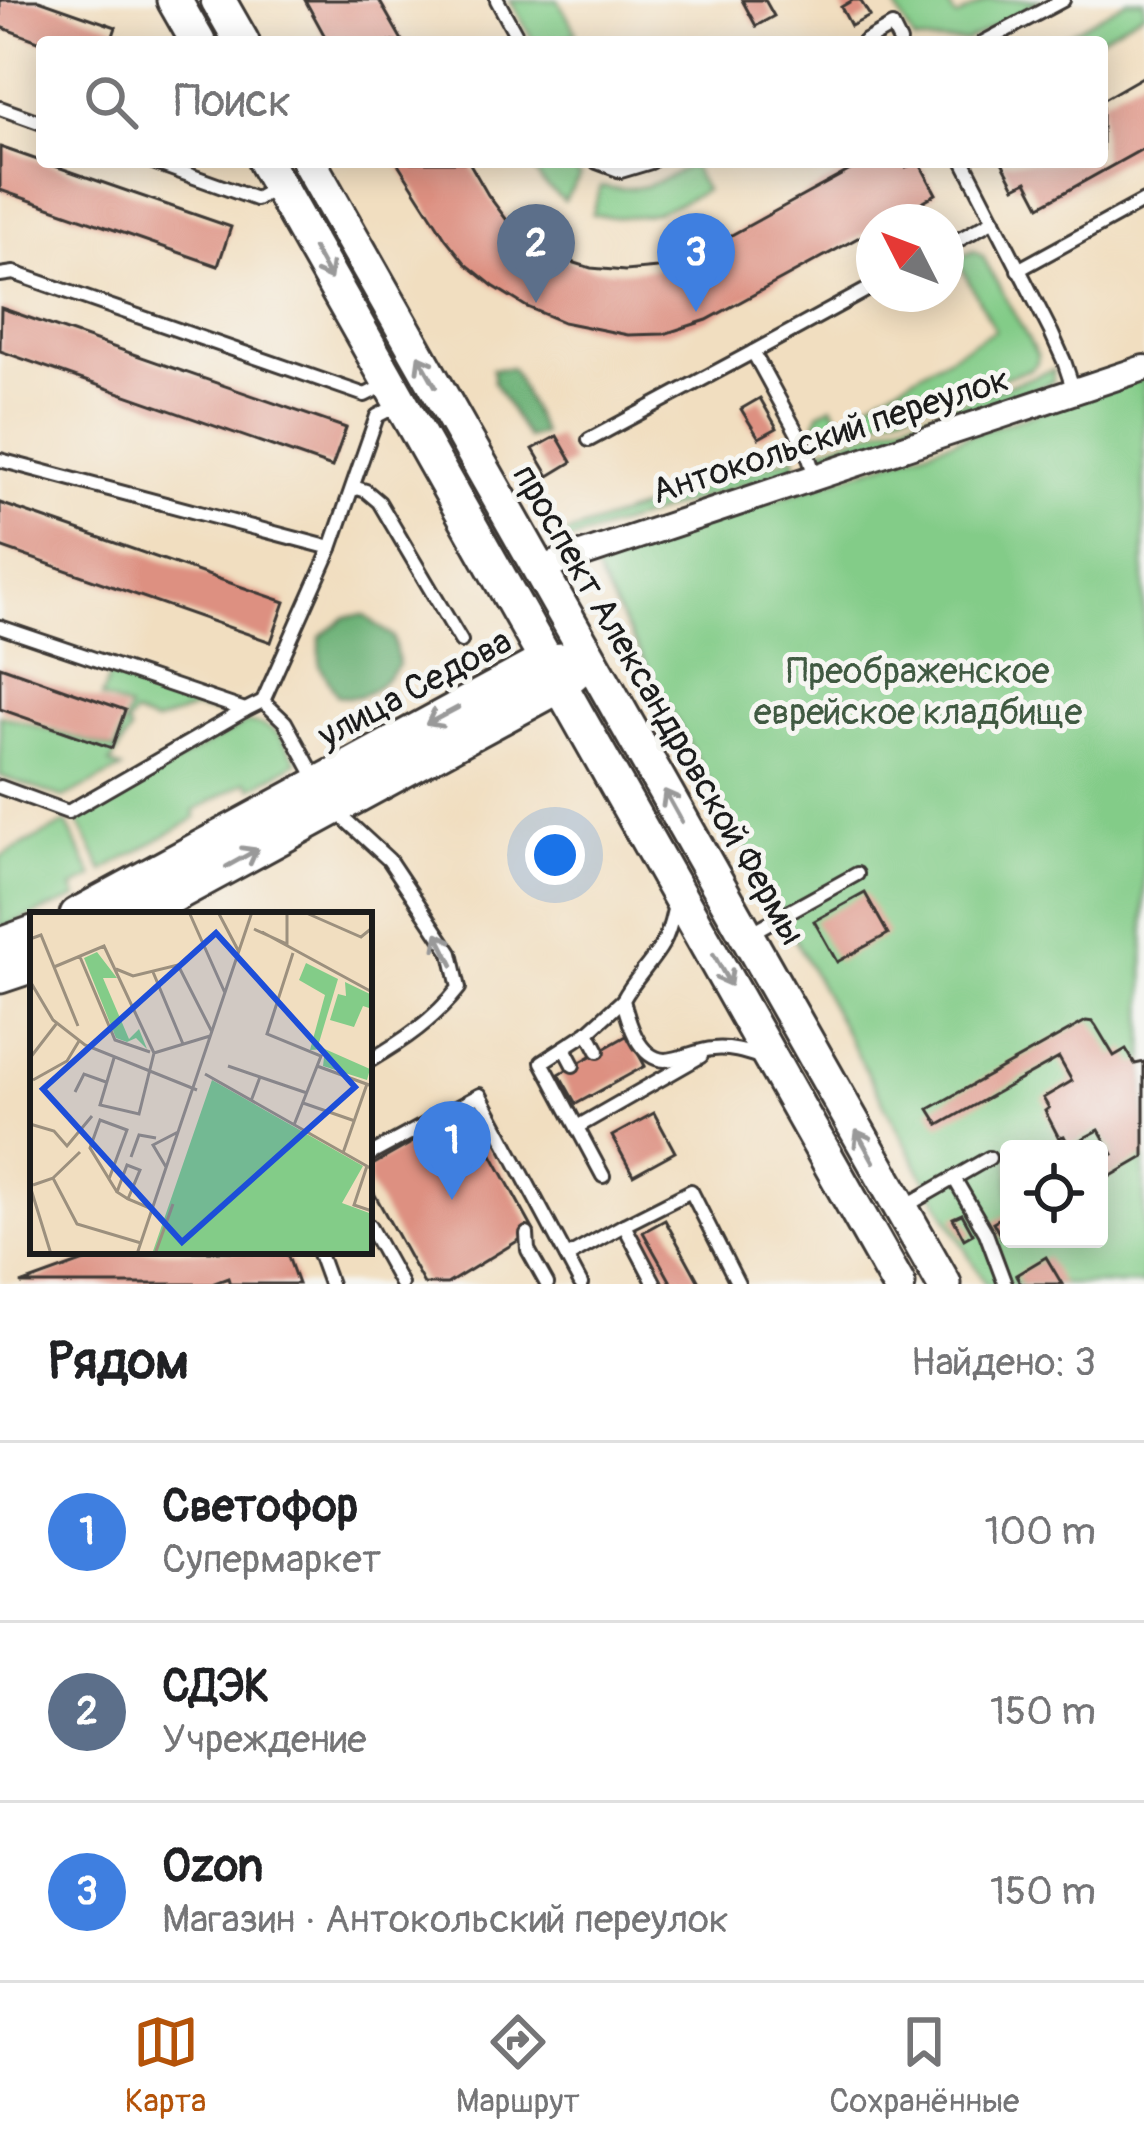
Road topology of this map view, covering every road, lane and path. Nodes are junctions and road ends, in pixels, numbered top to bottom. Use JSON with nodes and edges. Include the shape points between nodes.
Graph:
{"nodes":[{"id":1,"x":174,"y":0,"type":"edge"},
{"id":2,"x":218,"y":0,"type":"edge"},
{"id":3,"x":497,"y":0,"type":"edge"},
{"id":4,"x":1063,"y":0,"type":"edge"},
{"id":5,"x":195,"y":36,"type":"edge"},
{"id":6,"x":239,"y":36,"type":"edge"},
{"id":7,"x":517,"y":36,"type":"edge"},
{"id":8,"x":875,"y":36,"type":"edge"},
{"id":9,"x":897,"y":36,"type":"edge"},
{"id":10,"x":995,"y":36,"type":"edge"},
{"id":11,"x":0,"y":108,"type":"edge"},
{"id":12,"x":36,"y":121,"type":"edge"},
{"id":13,"x":170,"y":168,"type":"edge"},
{"id":14,"x":312,"y":168,"type":"edge"},
{"id":15,"x":967,"y":168,"type":"edge"},
{"id":16,"x":272,"y":174,"type":"edge"},
{"id":17,"x":1144,"y":201,"type":"edge"},
{"id":18,"x":994,"y":220,"type":"junction"},
{"id":19,"x":964,"y":237,"type":"edge"},
{"id":20,"x":1018,"y":270,"type":"junction"},
{"id":21,"x":0,"y":275,"type":"edge"},
{"id":22,"x":856,"y":296,"type":"edge"},
{"id":23,"x":753,"y":352,"type":"junction"},
{"id":24,"x":1144,"y":368,"type":"edge"},
{"id":25,"x":1074,"y":391,"type":"junction"},
{"id":26,"x":395,"y":393,"type":"junction"},
{"id":27,"x":589,"y":440,"type":"dead end"},
{"id":28,"x":0,"y":460,"type":"edge"},
{"id":29,"x":815,"y":478,"type":"junction"},
{"id":30,"x":352,"y":487,"type":"junction"},
{"id":31,"x":331,"y":548,"type":"junction"},
{"id":32,"x":539,"y":568,"type":"junction"},
{"id":33,"x":0,"y":627,"type":"edge"},
{"id":34,"x":461,"y":641,"type":"dead end"},
{"id":35,"x":590,"y":658,"type":"junction"},
{"id":36,"x":552,"y":674,"type":"junction"},
{"id":37,"x":263,"y":701,"type":"junction"},
{"id":38,"x":245,"y":710,"type":"junction"},
{"id":39,"x":0,"y":787,"type":"edge"},
{"id":40,"x":326,"y":796,"type":"junction"},
{"id":41,"x":856,"y":874,"type":"dead end"},
{"id":42,"x":675,"y":886,"type":"junction"},
{"id":43,"x":145,"y":905,"type":"edge"},
{"id":44,"x":97,"y":912,"type":"edge"},
{"id":45,"x":30,"y":935,"type":"edge"},
{"id":46,"x":746,"y":935,"type":"junction"},
{"id":47,"x":0,"y":945,"type":"edge"},
{"id":48,"x":30,"y":966,"type":"edge"},
{"id":49,"x":0,"y":976,"type":"edge"},
{"id":50,"x":622,"y":1000,"type":"junction"},
{"id":51,"x":587,"y":1032,"type":"junction"},
{"id":52,"x":564,"y":1048,"type":"junction"},
{"id":53,"x":715,"y":1048,"type":"junction"},
{"id":54,"x":598,"y":1052,"type":"dead end"},
{"id":55,"x":372,"y":1059,"type":"edge"},
{"id":56,"x":573,"y":1066,"type":"dead end"},
{"id":57,"x":777,"y":1070,"type":"junction"},
{"id":58,"x":615,"y":1082,"type":"dead end"},
{"id":59,"x":589,"y":1096,"type":"dead end"},
{"id":60,"x":625,"y":1100,"type":"junction"},
{"id":61,"x":598,"y":1114,"type":"junction"},
{"id":62,"x":577,"y":1127,"type":"junction"},
{"id":63,"x":372,"y":1153,"type":"edge"},
{"id":64,"x":989,"y":1158,"type":"dead end"},
{"id":65,"x":603,"y":1177,"type":"dead end"},
{"id":66,"x":955,"y":1178,"type":"junction"},
{"id":67,"x":900,"y":1209,"type":"junction"},
{"id":68,"x":624,"y":1225,"type":"junction"},
{"id":69,"x":372,"y":1231,"type":"edge"},
{"id":70,"x":522,"y":1237,"type":"dead end"},
{"id":71,"x":319,"y":1254,"type":"edge"},
{"id":72,"x":567,"y":1257,"type":"junction"},
{"id":73,"x":894,"y":1283,"type":"edge"},
{"id":74,"x":330,"y":1284,"type":"edge"},
{"id":75,"x":401,"y":1284,"type":"edge"},
{"id":76,"x":548,"y":1284,"type":"edge"},
{"id":77,"x":581,"y":1284,"type":"edge"},
{"id":78,"x":655,"y":1284,"type":"edge"},
{"id":79,"x":738,"y":1284,"type":"edge"},
{"id":80,"x":944,"y":1284,"type":"edge"},
{"id":81,"x":1005,"y":1284,"type":"edge"}],
"edges":[{"from":1,"to":5,"type":"main road"},
{"from":2,"to":6,"type":"main road"},
{"from":3,"to":7,"type":"lane"},
{"from":4,"to":10,"type":"lane"},
{"from":8,"to":9,"type":"lane","via":[[892,26]]},
{"from":11,"to":12,"type":"lane"},
{"from":13,"to":16,"type":"lane","via":[[256,199]]},
{"from":32,"to":14,"type":"main road","name":"проспект Александровской Фермы","one_way":true},
{"from":15,"to":18,"type":"lane"},
{"from":16,"to":26,"type":"main road","name":"проспект Александровской Фермы","one_way":true},
{"from":17,"to":20,"type":"lane"},
{"from":18,"to":19,"type":"lane"},
{"from":18,"to":20,"type":"lane"},
{"from":20,"to":25,"type":"lane"},
{"from":21,"to":26,"type":"lane","via":[[14,273],[365,395]]},
{"from":22,"to":23,"type":"lane"},
{"from":23,"to":27,"type":"lane"},
{"from":23,"to":29,"type":"lane"},
{"from":24,"to":25,"type":"street","name":"Антокольский переулок"},
{"from":25,"to":29,"type":"street","name":"Антокольский переулок"},
{"from":26,"to":30,"type":"lane","via":[[376,416]]},
{"from":26,"to":36,"type":"main road","name":"проспект Александровской Фермы"},
{"from":28,"to":31,"type":"lane"},
{"from":29,"to":32,"type":"street","name":"Антокольский переулок"},
{"from":30,"to":31,"type":"lane"},
{"from":30,"to":34,"type":"lane","via":[[379,502]]},
{"from":31,"to":37,"type":"lane"},
{"from":32,"to":35,"type":"main road","name":"проспект Александровской Фермы"},
{"from":33,"to":38,"type":"lane"},
{"from":35,"to":36,"type":"main road","name":"улица Седова"},
{"from":46,"to":35,"type":"main road","name":"проспект Александровской Фермы","one_way":true},
{"from":36,"to":40,"type":"main road","name":"улица Седова"},
{"from":36,"to":42,"type":"main road","name":"проспект Александровской Фермы"},
{"from":37,"to":38,"type":"lane"},
{"from":37,"to":40,"type":"lane","via":[[285,722]]},
{"from":38,"to":39,"type":"lane","via":[[68,812]]},
{"from":40,"to":43,"type":"main road","name":"улица Седова"},
{"from":55,"to":40,"type":"lane","one_way":true,"via":[[459,988],[452,953],[389,860]]},
{"from":41,"to":46,"type":"lane"},
{"from":42,"to":50,"type":"lane","via":[[662,946]]},
{"from":42,"to":57,"type":"main road","name":"проспект Александровской Фермы","one_way":true},
{"from":43,"to":44,"type":"main road","name":"улица Седова"},
{"from":45,"to":47,"type":"main road"},
{"from":67,"to":46,"type":"main road","name":"проспект Александровской Фермы","one_way":true},
{"from":48,"to":49,"type":"main road"},
{"from":50,"to":51,"type":"lane"},
{"from":50,"to":53,"type":"lane","via":[[651,1055],[664,1060]]},
{"from":51,"to":52,"type":"lane"},
{"from":51,"to":54,"type":"lane"},
{"from":52,"to":56,"type":"lane"},
{"from":52,"to":62,"type":"lane","via":[[542,1062]]},
{"from":53,"to":57,"type":"lane","via":[[760,1057]]},
{"from":53,"to":60,"type":"lane"},
{"from":57,"to":73,"type":"main road","name":"проспект Александровской Фермы"},
{"from":58,"to":60,"type":"lane"},
{"from":59,"to":61,"type":"lane"},
{"from":60,"to":61,"type":"lane"},
{"from":61,"to":62,"type":"lane"},
{"from":62,"to":65,"type":"lane"},
{"from":63,"to":72,"type":"lane","via":[[480,1095]]},
{"from":64,"to":66,"type":"lane"},
{"from":66,"to":67,"type":"lane"},
{"from":66,"to":81,"type":"lane"},
{"from":67,"to":80,"type":"main road","name":"проспект Александровской Фермы"},
{"from":68,"to":72,"type":"lane"},
{"from":68,"to":78,"type":"lane"},
{"from":68,"to":79,"type":"lane","via":[[691,1191]]},
{"from":69,"to":75,"type":"lane"},
{"from":70,"to":76,"type":"lane"},
{"from":71,"to":74,"type":"lane"},
{"from":72,"to":77,"type":"lane"}]}
